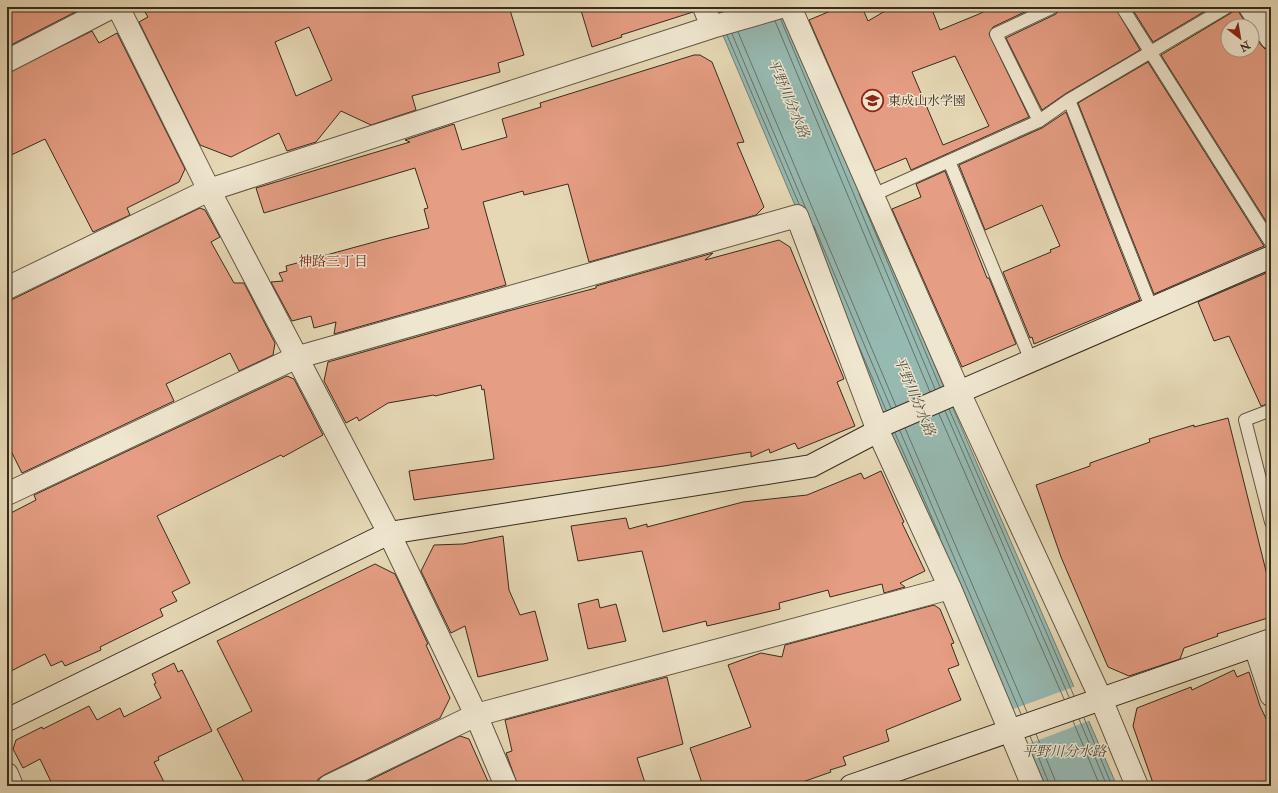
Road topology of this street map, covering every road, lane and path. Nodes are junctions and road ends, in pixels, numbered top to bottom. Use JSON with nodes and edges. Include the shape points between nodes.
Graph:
{"nodes":[{"id":1,"x":112,"y":7,"type":"edge"},
{"id":2,"x":118,"y":7,"type":"edge"},
{"id":3,"x":781,"y":7,"type":"edge"},
{"id":4,"x":790,"y":7,"type":"edge"},
{"id":5,"x":1053,"y":7,"type":"edge"},
{"id":6,"x":1122,"y":7,"type":"edge"},
{"id":7,"x":1227,"y":7,"type":"edge"},
{"id":8,"x":1250,"y":7,"type":"edge"},
{"id":9,"x":708,"y":17,"type":"edge"},
{"id":10,"x":1271,"y":38,"type":"edge"},
{"id":11,"x":1150,"y":52,"type":"junction"},
{"id":12,"x":7,"y":62,"type":"edge"},
{"id":13,"x":1069,"y":100,"type":"junction"},
{"id":14,"x":1039,"y":121,"type":"junction"},
{"id":15,"x":949,"y":161,"type":"junction"},
{"id":16,"x":209,"y":190,"type":"junction"},
{"id":17,"x":873,"y":195,"type":"junction"},
{"id":18,"x":1271,"y":243,"type":"edge"},
{"id":19,"x":1271,"y":257,"type":"edge"},
{"id":20,"x":7,"y":288,"type":"edge"},
{"id":21,"x":1152,"y":309,"type":"junction"},
{"id":22,"x":295,"y":358,"type":"junction"},
{"id":23,"x":1031,"y":361,"type":"junction"},
{"id":24,"x":956,"y":393,"type":"junction"},
{"id":25,"x":1271,"y":410,"type":"edge"},
{"id":26,"x":882,"y":428,"type":"junction"},
{"id":27,"x":7,"y":494,"type":"edge"},
{"id":28,"x":1271,"y":522,"type":"edge"},
{"id":29,"x":389,"y":533,"type":"junction"},
{"id":30,"x":950,"y":588,"type":"junction"},
{"id":31,"x":1263,"y":643,"type":"edge"},
{"id":32,"x":1271,"y":695,"type":"edge"},
{"id":33,"x":1094,"y":701,"type":"junction"},
{"id":34,"x":476,"y":715,"type":"junction"},
{"id":35,"x":7,"y":720,"type":"edge"},
{"id":36,"x":1012,"y":730,"type":"junction"},
{"id":37,"x":7,"y":774,"type":"edge"},
{"id":38,"x":12,"y":786,"type":"edge"},
{"id":39,"x":329,"y":786,"type":"edge"},
{"id":40,"x":506,"y":786,"type":"edge"},
{"id":41,"x":851,"y":786,"type":"edge"},
{"id":42,"x":1033,"y":786,"type":"edge"},
{"id":43,"x":1137,"y":786,"type":"edge"}],
"edges":[{"from":1,"to":12,"type":"street"},
{"from":2,"to":16,"type":"street"},
{"from":3,"to":9,"type":"street"},
{"from":4,"to":17,"type":"street"},
{"from":5,"to":14,"type":"lane","via":[[996,34]]},
{"from":6,"to":11,"type":"lane"},
{"from":7,"to":11,"type":"lane"},
{"from":8,"to":10,"type":"street"},
{"from":9,"to":16,"type":"street"},
{"from":11,"to":13,"type":"lane"},
{"from":11,"to":18,"type":"lane"},
{"from":13,"to":14,"type":"lane"},
{"from":13,"to":21,"type":"lane"},
{"from":14,"to":15,"type":"lane"},
{"from":15,"to":17,"type":"lane"},
{"from":15,"to":23,"type":"lane"},
{"from":16,"to":20,"type":"street"},
{"from":16,"to":22,"type":"street"},
{"from":17,"to":24,"type":"street"},
{"from":19,"to":21,"type":"street"},
{"from":21,"to":23,"type":"street"},
{"from":22,"to":26,"type":"street","via":[[797,216]]},
{"from":22,"to":27,"type":"street"},
{"from":22,"to":29,"type":"street"},
{"from":23,"to":24,"type":"street"},
{"from":24,"to":26,"type":"street"},
{"from":24,"to":33,"type":"street"},
{"from":25,"to":28,"type":"lane","via":[[1245,420]]},
{"from":26,"to":29,"type":"street","via":[[811,466]]},
{"from":26,"to":30,"type":"street"},
{"from":29,"to":34,"type":"street"},
{"from":29,"to":35,"type":"street"},
{"from":30,"to":34,"type":"street"},
{"from":30,"to":36,"type":"street"},
{"from":31,"to":32,"type":"street"},
{"from":31,"to":33,"type":"street"},
{"from":33,"to":36,"type":"street"},
{"from":33,"to":43,"type":"street"},
{"from":34,"to":39,"type":"street"},
{"from":34,"to":40,"type":"street"},
{"from":36,"to":41,"type":"street"},
{"from":36,"to":42,"type":"street"},
{"from":37,"to":38,"type":"street"}]}
